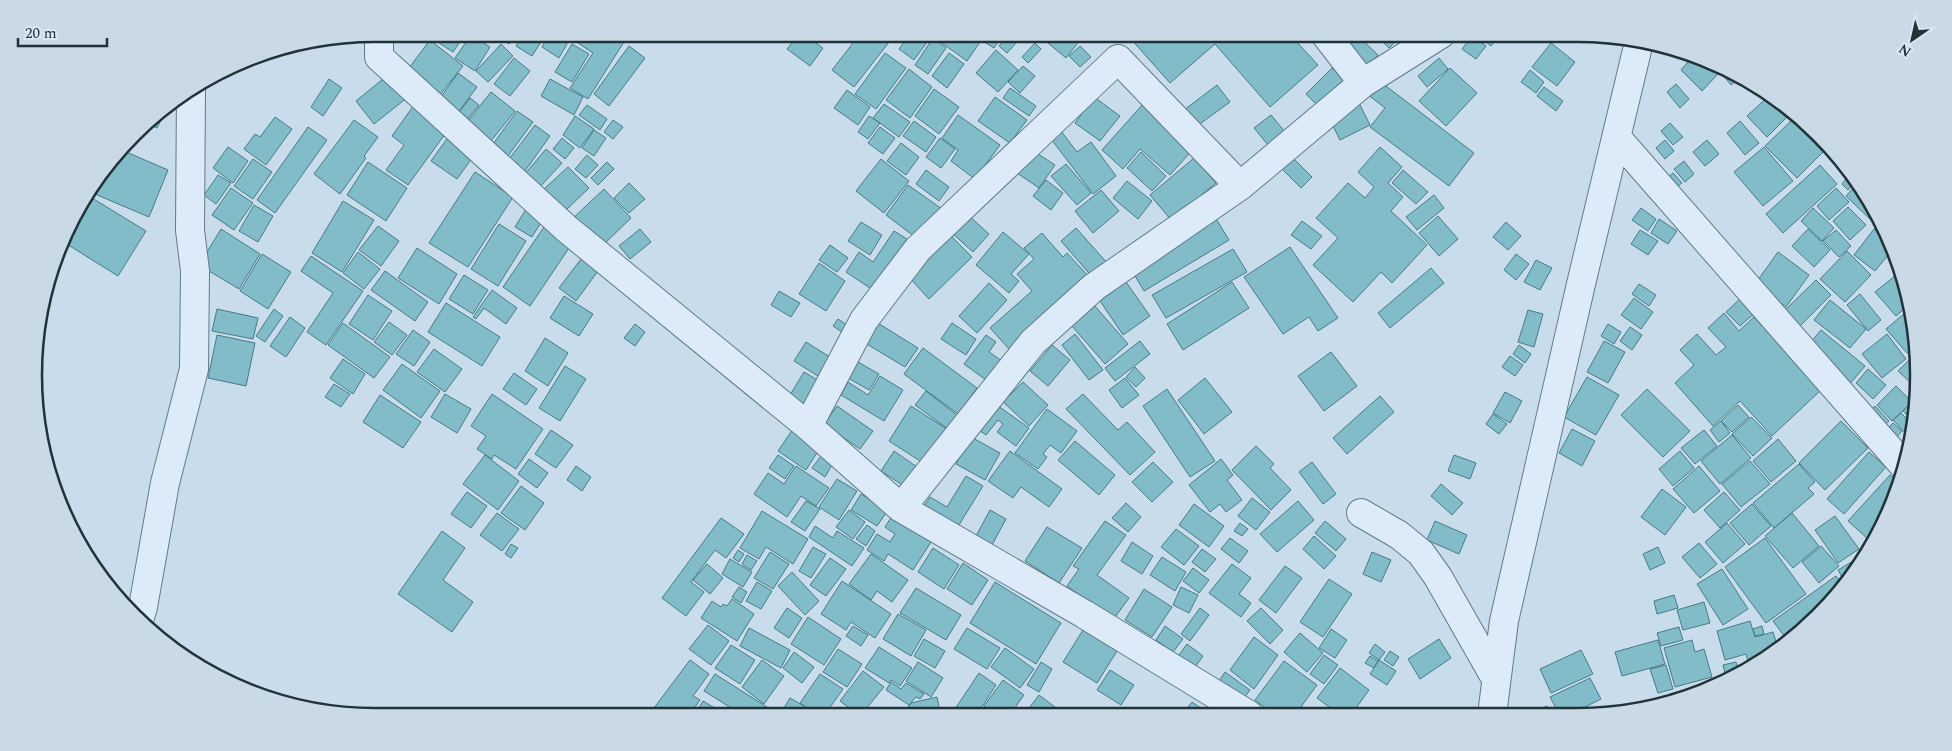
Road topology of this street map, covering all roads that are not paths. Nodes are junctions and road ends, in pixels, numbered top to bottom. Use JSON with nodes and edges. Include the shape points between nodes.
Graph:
{"nodes":[{"id":1,"x":379,"y":42,"type":"edge"},
{"id":2,"x":1331,"y":42,"type":"edge"},
{"id":3,"x":1428,"y":42,"type":"edge"},
{"id":4,"x":1638,"y":48,"type":"edge"},
{"id":5,"x":1363,"y":83,"type":"junction"},
{"id":6,"x":191,"y":98,"type":"edge"},
{"id":7,"x":1617,"y":138,"type":"junction"},
{"id":8,"x":1240,"y":186,"type":"junction"},
{"id":9,"x":808,"y":426,"type":"junction"},
{"id":10,"x":1899,"y":460,"type":"edge"},
{"id":11,"x":901,"y":508,"type":"junction"},
{"id":12,"x":1361,"y":513,"type":"dead end"},
{"id":13,"x":141,"y":612,"type":"edge"},
{"id":14,"x":1496,"y":679,"type":"junction"},
{"id":15,"x":1238,"y":708,"type":"edge"},
{"id":16,"x":1493,"y":708,"type":"edge"}],
"edges":[{"from":1,"to":9,"type":"street","via":[[379,58],[567,229]]},
{"from":2,"to":5,"type":"street"},
{"from":3,"to":5,"type":"street"},
{"from":4,"to":7,"type":"street"},
{"from":5,"to":8,"type":"street"},
{"from":6,"to":13,"type":"street","via":[[194,369],[164,482]]},
{"from":7,"to":10,"type":"street"},
{"from":7,"to":14,"type":"street","via":[[1532,493],[1504,621]]},
{"from":8,"to":9,"type":"street","via":[[1118,59],[918,248],[864,320]]},
{"from":8,"to":11,"type":"street","via":[[1094,287],[1033,342]]},
{"from":9,"to":11,"type":"street"},
{"from":11,"to":15,"type":"street"},
{"from":12,"to":14,"type":"street","via":[[1399,534],[1421,553]]},
{"from":14,"to":16,"type":"street"}]}
